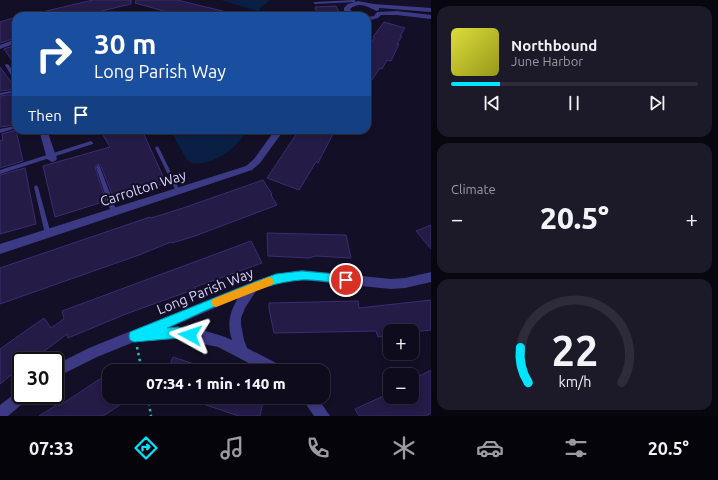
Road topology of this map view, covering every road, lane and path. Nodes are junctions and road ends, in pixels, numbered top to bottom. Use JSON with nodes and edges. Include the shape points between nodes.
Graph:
{"nodes":[{"id":1,"x":355,"y":1,"type":"edge"},
{"id":2,"x":315,"y":3,"type":"dead end"},
{"id":3,"x":374,"y":6,"type":"junction"},
{"id":4,"x":431,"y":10,"type":"edge"},
{"id":5,"x":349,"y":12,"type":"edge"},
{"id":6,"x":379,"y":13,"type":"junction"},
{"id":7,"x":431,"y":17,"type":"edge"},
{"id":8,"x":371,"y":18,"type":"edge"},
{"id":9,"x":12,"y":42,"type":"edge"},
{"id":10,"x":0,"y":46,"type":"edge"},
{"id":11,"x":7,"y":65,"type":"dead end"},
{"id":12,"x":12,"y":73,"type":"edge"},
{"id":13,"x":12,"y":92,"type":"edge"},
{"id":14,"x":0,"y":94,"type":"edge"},
{"id":15,"x":12,"y":127,"type":"edge"},
{"id":16,"x":0,"y":131,"type":"edge"},
{"id":17,"x":44,"y":134,"type":"edge"},
{"id":18,"x":277,"y":134,"type":"edge"},
{"id":19,"x":91,"y":143,"type":"dead end"},
{"id":20,"x":157,"y":148,"type":"dead end"},
{"id":21,"x":51,"y":157,"type":"junction"},
{"id":22,"x":98,"y":167,"type":"dead end"},
{"id":23,"x":0,"y":172,"type":"edge"},
{"id":24,"x":36,"y":187,"type":"dead end"},
{"id":25,"x":178,"y":191,"type":"junction"},
{"id":26,"x":114,"y":212,"type":"junction"},
{"id":27,"x":48,"y":234,"type":"junction"},
{"id":28,"x":0,"y":249,"type":"edge"},
{"id":29,"x":431,"y":277,"type":"edge"},
{"id":30,"x":252,"y":287,"type":"junction"},
{"id":31,"x":134,"y":336,"type":"junction"},
{"id":32,"x":243,"y":352,"type":"junction"},
{"id":33,"x":140,"y":364,"type":"edge"},
{"id":34,"x":264,"y":364,"type":"edge"},
{"id":35,"x":64,"y":367,"type":"edge"},
{"id":36,"x":12,"y":404,"type":"edge"},
{"id":37,"x":149,"y":404,"type":"edge"},
{"id":38,"x":314,"y":404,"type":"edge"},
{"id":39,"x":0,"y":414,"type":"edge"},
{"id":40,"x":151,"y":416,"type":"edge"},
{"id":41,"x":323,"y":416,"type":"edge"}],
"edges":[{"from":1,"to":2,"type":"lane"},
{"from":1,"to":3,"type":"street"},
{"from":1,"to":5,"type":"street","via":[[348,6]]},
{"from":3,"to":4,"type":"street"},
{"from":3,"to":6,"type":"street"},
{"from":6,"to":7,"type":"street"},
{"from":6,"to":8,"type":"street"},
{"from":9,"to":10,"type":"street"},
{"from":11,"to":12,"type":"lane"},
{"from":13,"to":14,"type":"lane"},
{"from":15,"to":16,"type":"lane"},
{"from":17,"to":21,"type":"street"},
{"from":18,"to":25,"type":"street","name":"Carrolton Way","via":[[249,168]]},
{"from":19,"to":21,"type":"lane"},
{"from":20,"to":25,"type":"lane"},
{"from":21,"to":23,"type":"lane"},
{"from":22,"to":26,"type":"lane"},
{"from":24,"to":27,"type":"lane"},
{"from":25,"to":26,"type":"street","name":"Carrolton Way"},
{"from":26,"to":27,"type":"street","name":"Carrolton Way"},
{"from":27,"to":28,"type":"street","name":"Carrolton Way"},
{"from":29,"to":30,"type":"street","name":"Long Parish Way","via":[[391,284],[295,276]]},
{"from":30,"to":31,"type":"street","name":"Long Parish Way"},
{"from":30,"to":32,"type":"street","via":[[238,307],[234,321],[235,336]]},
{"from":31,"to":32,"type":"street","via":[[178,333],[219,341]]},
{"from":31,"to":33,"type":"path"},
{"from":31,"to":35,"type":"street","name":"Long Parish Way","via":[[93,352]]},
{"from":32,"to":34,"type":"street"},
{"from":36,"to":39,"type":"street"},
{"from":37,"to":40,"type":"path"},
{"from":38,"to":41,"type":"street"}]}
